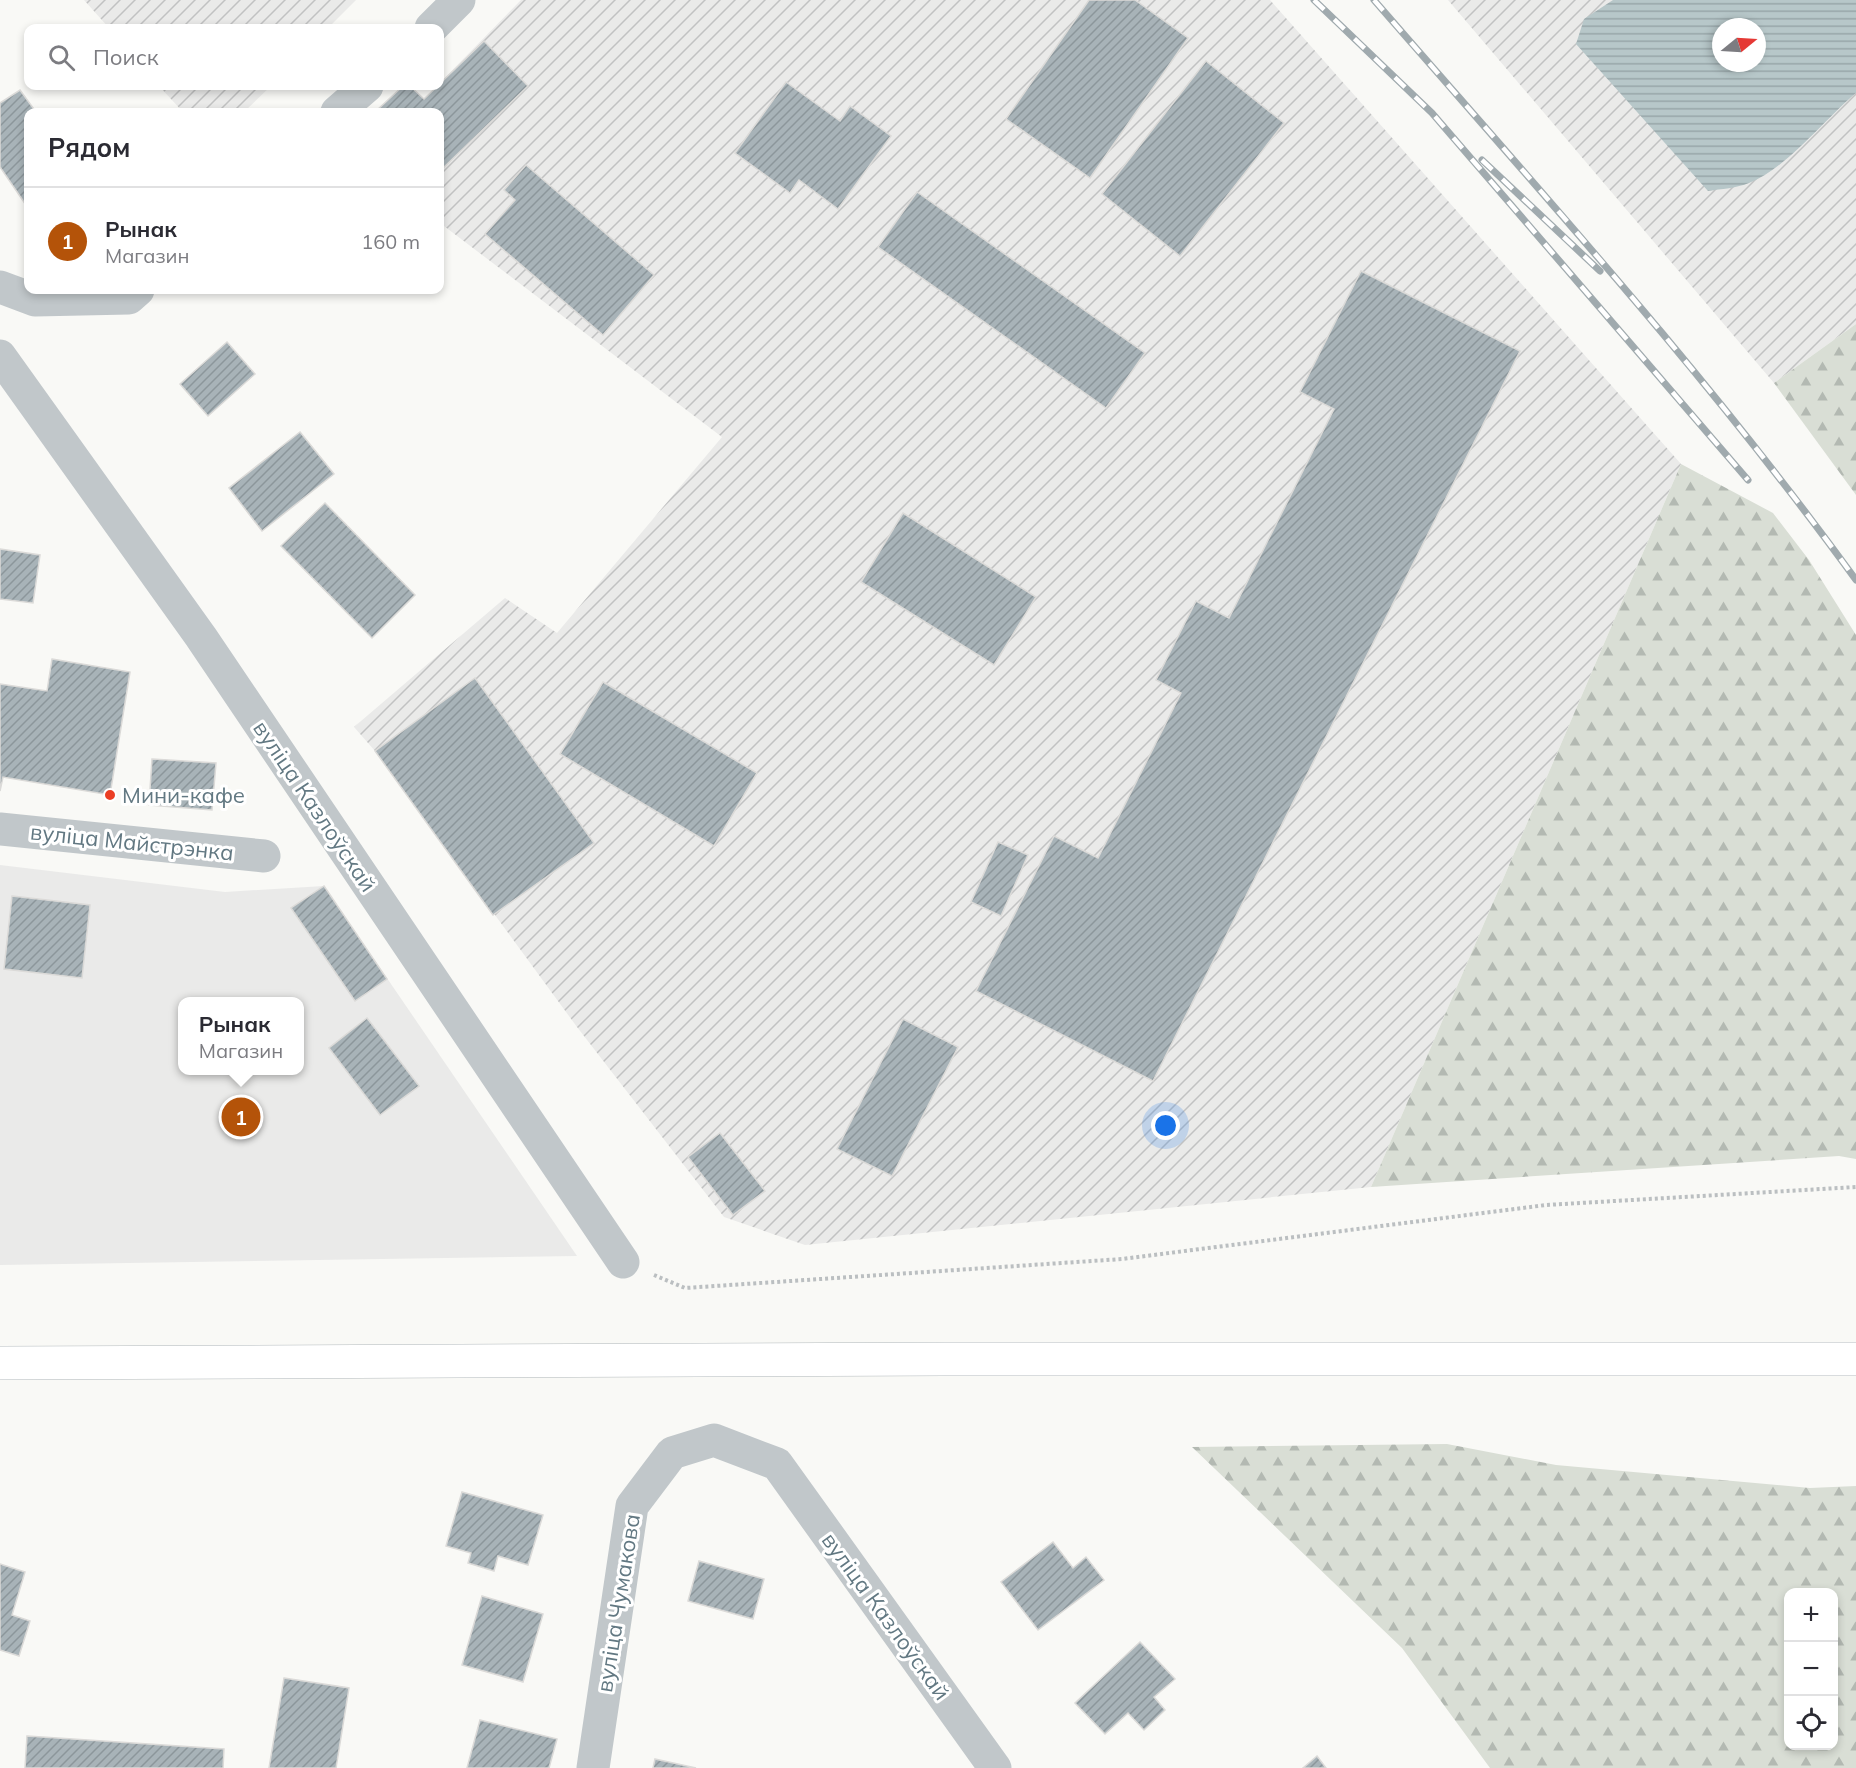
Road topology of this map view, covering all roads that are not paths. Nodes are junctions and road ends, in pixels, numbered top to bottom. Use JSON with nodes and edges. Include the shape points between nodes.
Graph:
{"nodes":[{"id":1,"x":459,"y":0,"type":"edge"},
{"id":2,"x":435,"y":24,"type":"edge"},
{"id":3,"x":362,"y":90,"type":"edge"},
{"id":4,"x":341,"y":108,"type":"edge"},
{"id":5,"x":0,"y":287,"type":"edge"},
{"id":6,"x":134,"y":294,"type":"edge"},
{"id":7,"x":0,"y":356,"type":"edge"},
{"id":8,"x":0,"y":829,"type":"edge"},
{"id":9,"x":264,"y":856,"type":"dead end"},
{"id":10,"x":622,"y":1262,"type":"road end"},
{"id":11,"x":1856,"y":1359,"type":"edge"},
{"id":12,"x":0,"y":1363,"type":"edge"},
{"id":13,"x":777,"y":1464,"type":"joint"},
{"id":14,"x":593,"y":1768,"type":"edge"},
{"id":15,"x":995,"y":1768,"type":"edge"}],
"edges":[{"from":1,"to":2,"type":"street"},
{"from":3,"to":4,"type":"street"},
{"from":5,"to":6,"type":"street","via":[[35,300],[129,298]]},
{"from":7,"to":10,"type":"street","name":"вуліца Казлоўскай","via":[[201,637]]},
{"from":8,"to":9,"type":"street","name":"вуліца Майстрэнка"},
{"from":11,"to":12,"type":"main road"},
{"from":13,"to":14,"type":"street","name":"вуліца Чумакова","via":[[714,1440],[672,1453],[632,1506]]},
{"from":13,"to":15,"type":"street","name":"вуліца Казлоўскай"}]}
